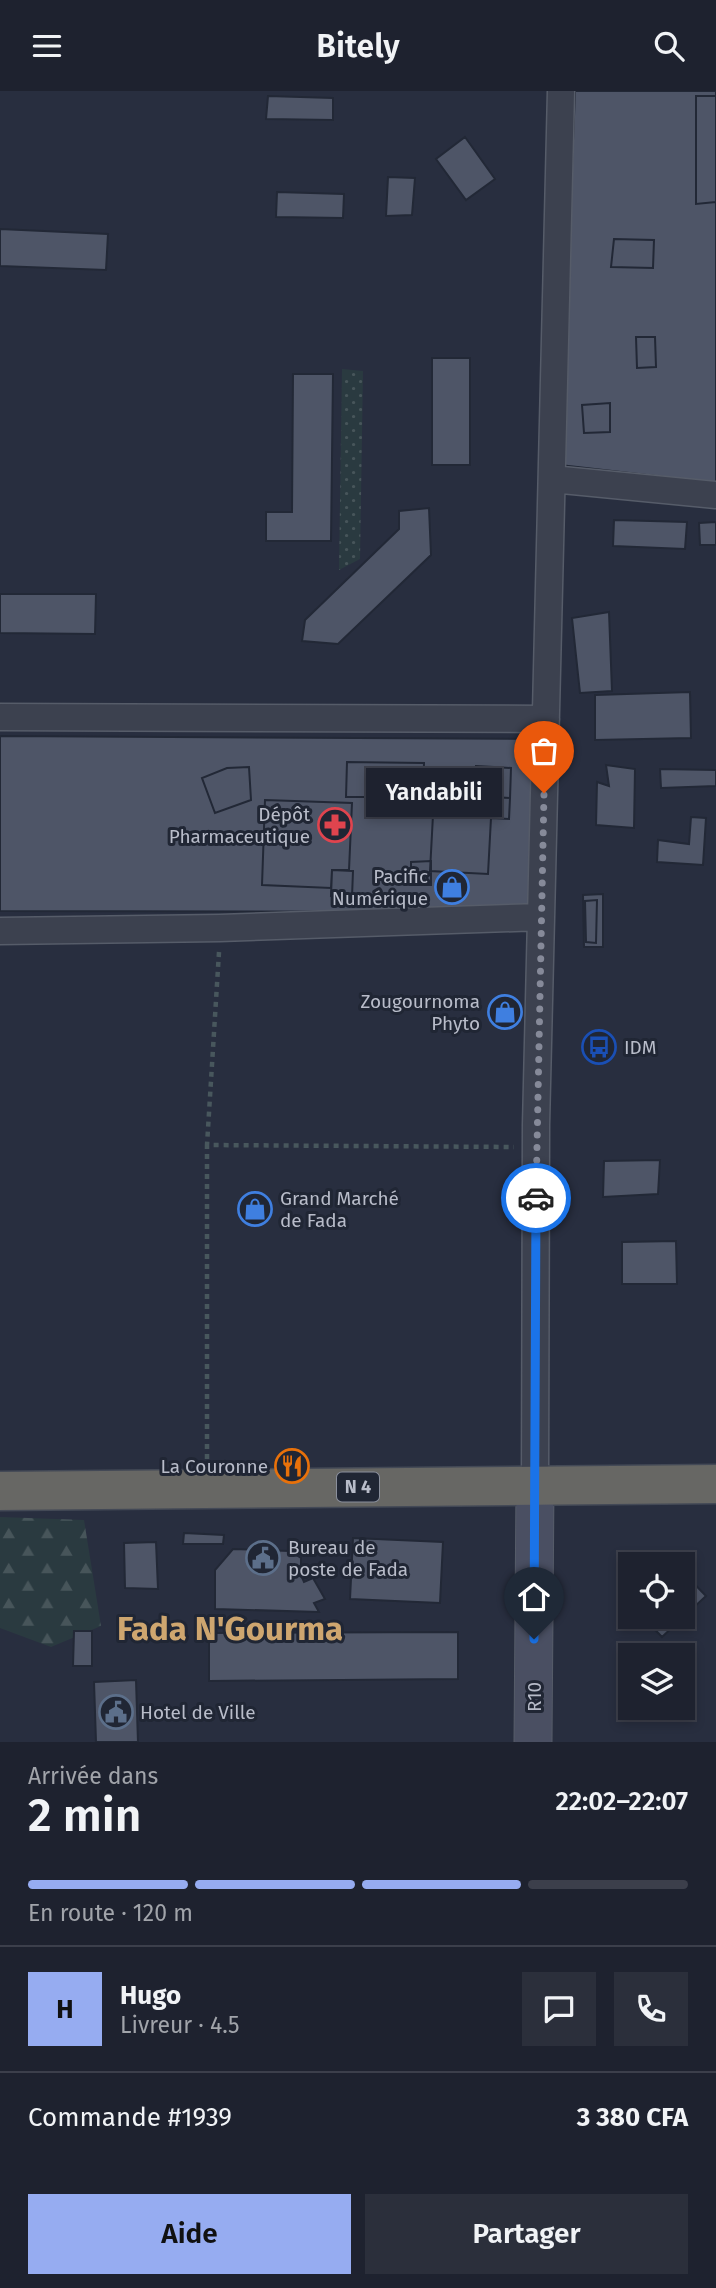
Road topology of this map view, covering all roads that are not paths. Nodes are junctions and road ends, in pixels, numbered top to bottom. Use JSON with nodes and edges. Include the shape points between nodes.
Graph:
{"nodes":[{"id":1,"x":561,"y":91,"type":"edge"},
{"id":2,"x":552,"y":479,"type":"junction"},
{"id":3,"x":716,"y":495,"type":"edge"},
{"id":4,"x":0,"y":717,"type":"edge"},
{"id":5,"x":546,"y":719,"type":"junction"},
{"id":6,"x":541,"y":917,"type":"junction"},
{"id":7,"x":0,"y":931,"type":"edge"},
{"id":8,"x":716,"y":1484,"type":"edge"},
{"id":9,"x":536,"y":1485,"type":"junction"},
{"id":10,"x":0,"y":1491,"type":"edge"},
{"id":11,"x":533,"y":1742,"type":"edge"}],
"edges":[{"from":1,"to":2,"type":"street"},
{"from":2,"to":3,"type":"street"},
{"from":2,"to":5,"type":"street"},
{"from":4,"to":5,"type":"street"},
{"from":5,"to":6,"type":"street"},
{"from":6,"to":7,"type":"street"},
{"from":6,"to":9,"type":"street"},
{"from":8,"to":9,"type":"highway","number":"N 4"},
{"from":9,"to":10,"type":"highway","number":"N 4"},
{"from":9,"to":11,"type":"main road","name":"R10"}]}
